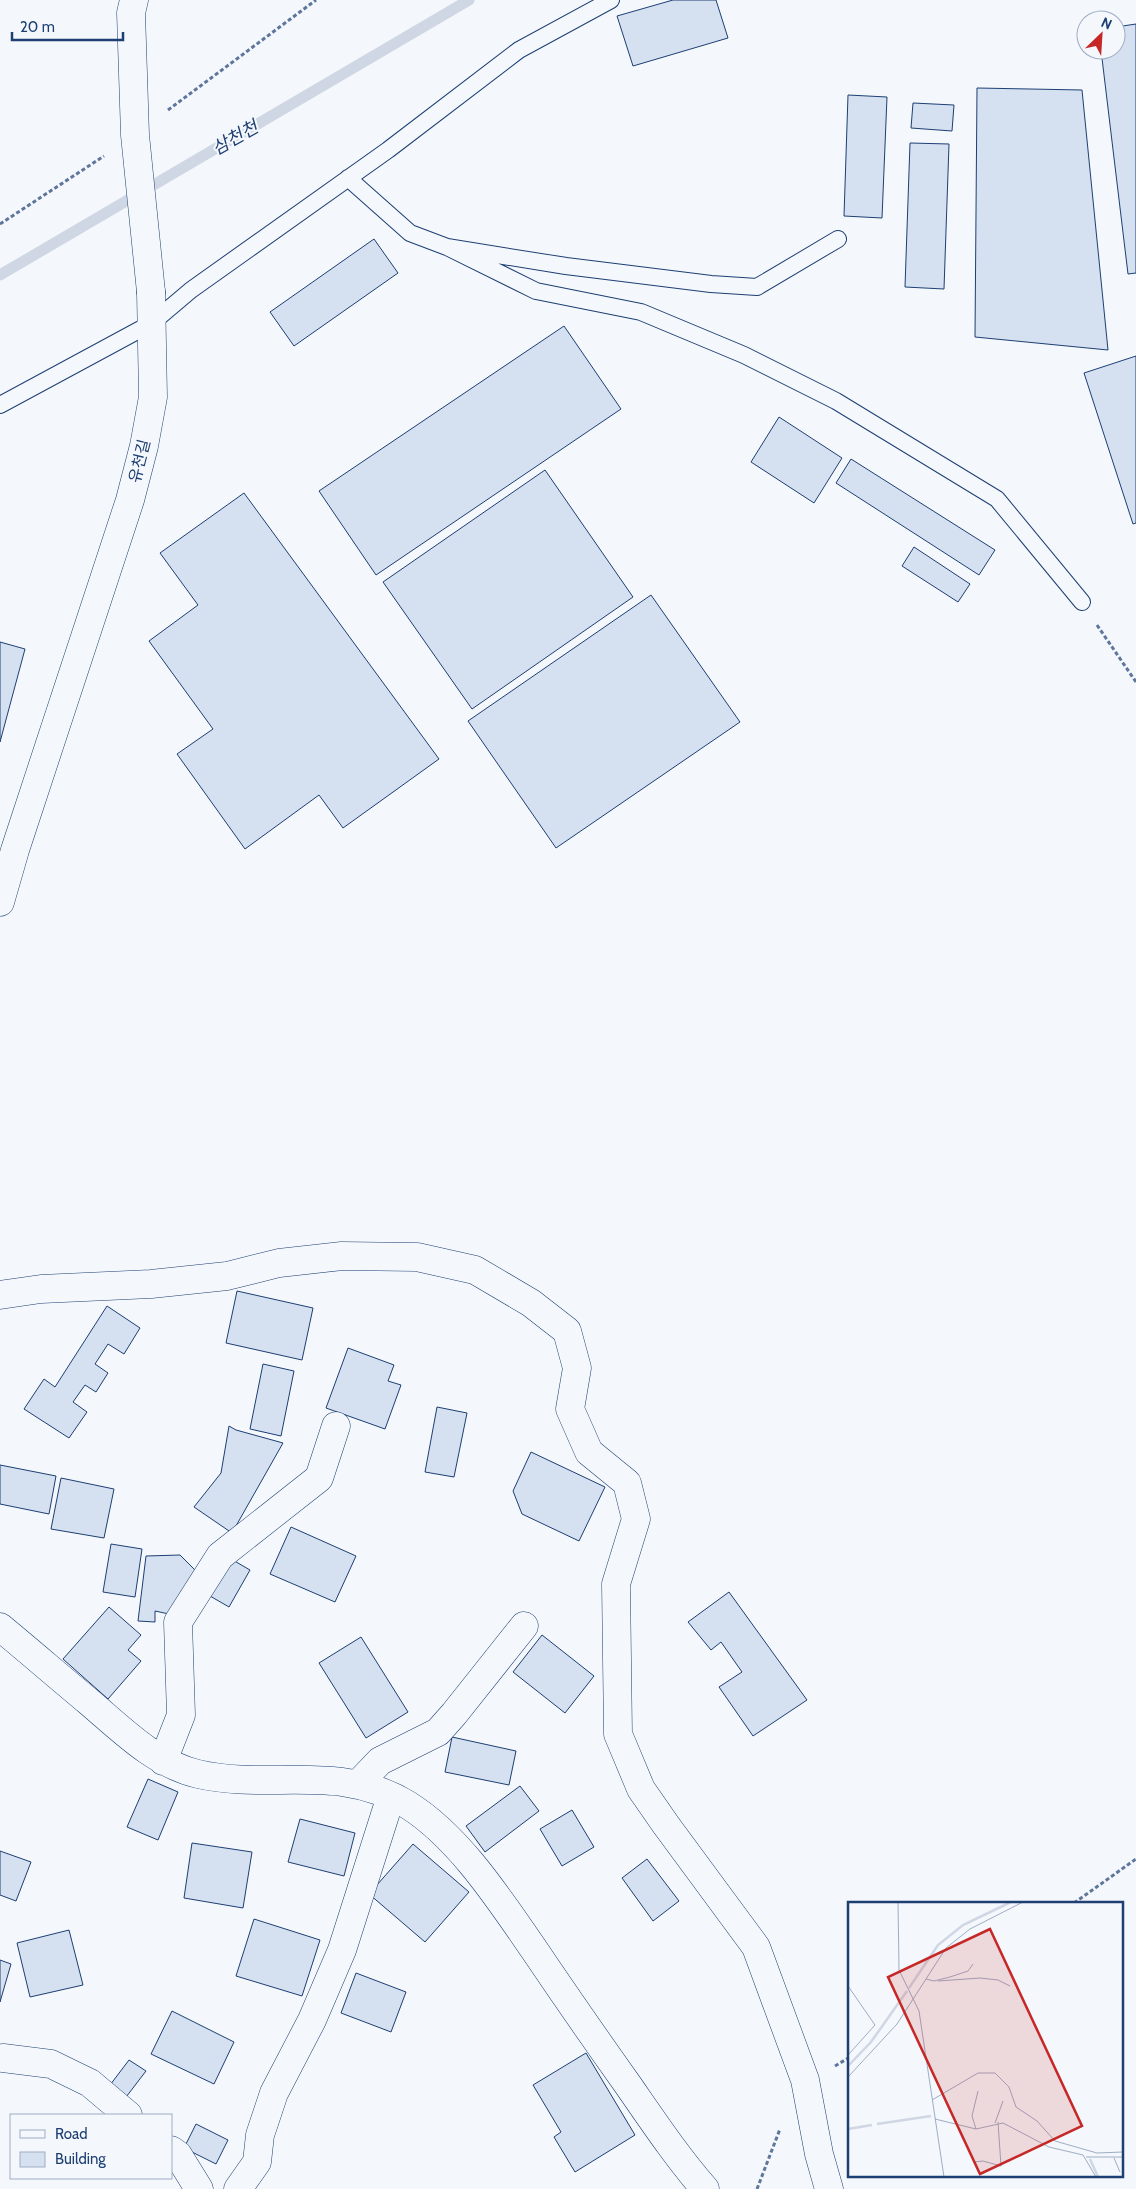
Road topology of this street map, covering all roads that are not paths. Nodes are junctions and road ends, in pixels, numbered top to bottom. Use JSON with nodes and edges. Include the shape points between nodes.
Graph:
{"nodes":[{"id":1,"x":134,"y":0,"type":"edge"},
{"id":2,"x":611,"y":0,"type":"edge"},
{"id":3,"x":348,"y":178,"type":"junction"},
{"id":4,"x":838,"y":239,"type":"dead end"},
{"id":5,"x":447,"y":247,"type":"junction"},
{"id":6,"x":152,"y":323,"type":"junction"},
{"id":7,"x":0,"y":405,"type":"edge"},
{"id":8,"x":1082,"y":602,"type":"road end"},
{"id":9,"x":0,"y":902,"type":"edge"},
{"id":10,"x":0,"y":1295,"type":"edge"},
{"id":11,"x":336,"y":1426,"type":"dead end"},
{"id":12,"x":524,"y":1626,"type":"dead end"},
{"id":13,"x":0,"y":1627,"type":"edge"},
{"id":14,"x":163,"y":1760,"type":"junction"},
{"id":15,"x":358,"y":1784,"type":"junction"},
{"id":16,"x":391,"y":1796,"type":"junction"},
{"id":17,"x":3,"y":2058,"type":"dead end"},
{"id":18,"x":127,"y":2114,"type":"edge"},
{"id":19,"x":172,"y":2151,"type":"edge"},
{"id":20,"x":199,"y":2189,"type":"edge"},
{"id":21,"x":238,"y":2189,"type":"edge"},
{"id":22,"x":705,"y":2189,"type":"edge"},
{"id":23,"x":829,"y":2189,"type":"edge"}],
"edges":[{"from":1,"to":6,"type":"street","name":"유천길","via":[[131,13],[135,135]]},
{"from":2,"to":3,"type":"lane","via":[[519,50]]},
{"from":3,"to":5,"type":"lane","via":[[410,233]]},
{"from":3,"to":6,"type":"lane","via":[[191,290]]},
{"from":4,"to":5,"type":"lane","via":[[757,287],[566,266]]},
{"from":5,"to":8,"type":"lane","via":[[536,291],[641,312],[744,356],[836,401],[997,499]]},
{"from":6,"to":7,"type":"lane"},
{"from":6,"to":9,"type":"street","name":"유천길","via":[[153,397],[130,500]]},
{"from":10,"to":23,"type":"street","via":[[41,1288],[151,1284],[228,1276],[279,1263],[342,1256],[417,1257],[475,1270],[531,1303],[567,1331],[576,1368],[570,1409],[589,1452],[627,1482],[636,1519],[616,1584],[618,1734],[641,1789],[756,1947],[805,2080]]},
{"from":11,"to":14,"type":"street","via":[[319,1478],[220,1556],[178,1622],[181,1715]]},
{"from":12,"to":15,"type":"street","via":[[438,1732],[380,1761]]},
{"from":13,"to":14,"type":"street","via":[[134,1740]]},
{"from":14,"to":15,"type":"street","via":[[196,1774],[222,1778],[248,1781],[331,1780]]},
{"from":15,"to":16,"type":"street"},
{"from":16,"to":21,"type":"street","via":[[342,1950],[312,2020],[274,2093],[260,2135],[257,2162]]},
{"from":16,"to":22,"type":"street","via":[[433,1823],[487,1883],[648,2114]]},
{"from":17,"to":18,"type":"street","via":[[51,2064],[90,2083]]},
{"from":19,"to":20,"type":"street"}]}
